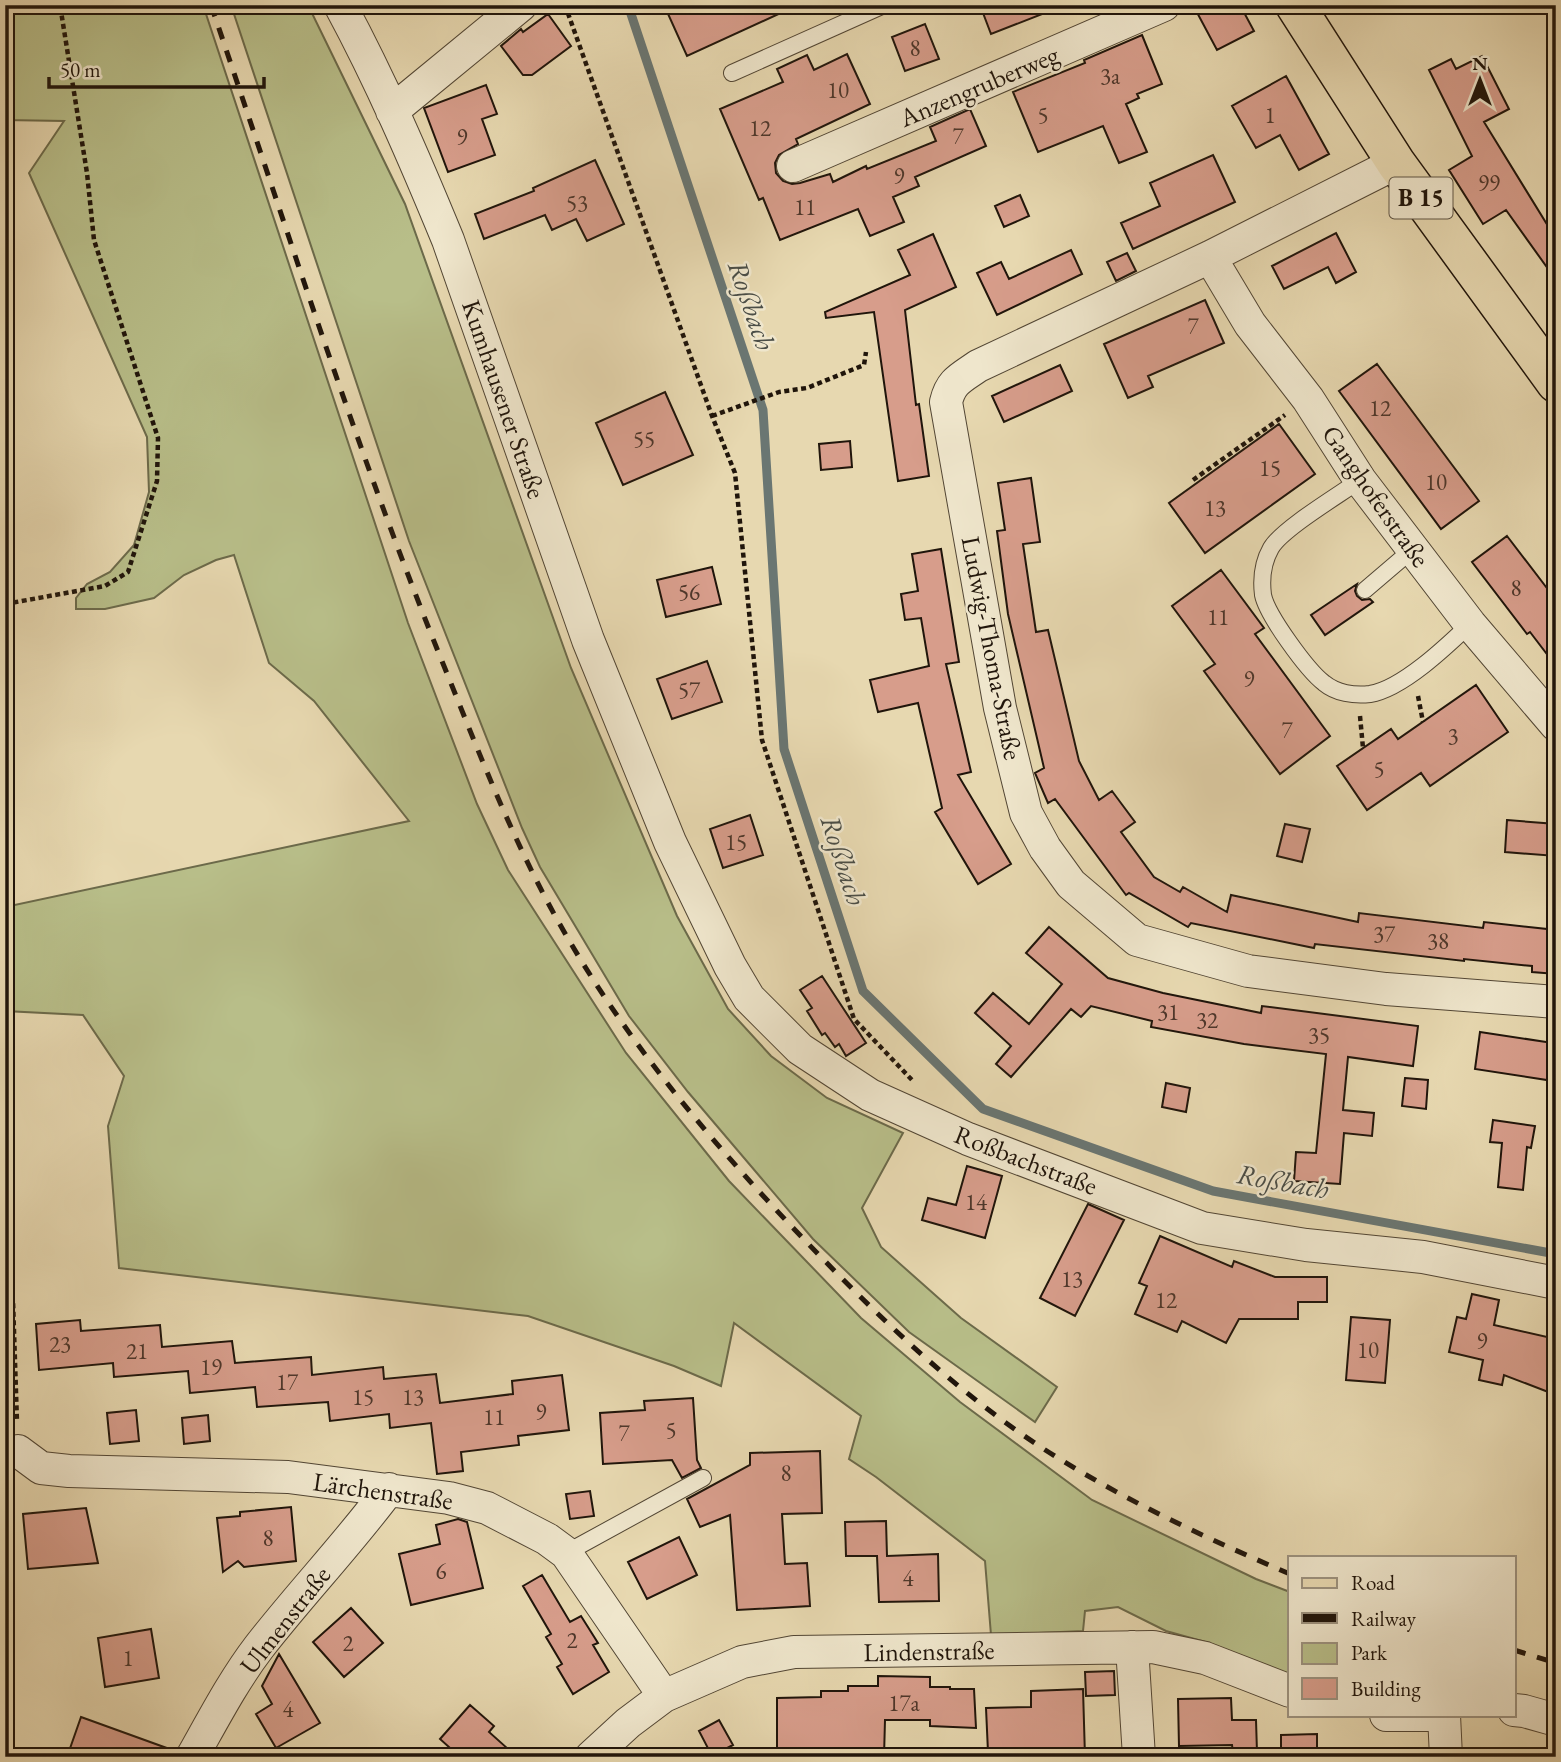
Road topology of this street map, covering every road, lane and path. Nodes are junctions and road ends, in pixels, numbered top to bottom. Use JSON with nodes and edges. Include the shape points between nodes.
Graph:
{"nodes":[{"id":1,"x":60,"y":5,"type":"edge"},
{"id":2,"x":340,"y":5,"type":"edge"},
{"id":3,"x":521,"y":5,"type":"edge"},
{"id":4,"x":565,"y":5,"type":"edge"},
{"id":5,"x":884,"y":5,"type":"edge"},
{"id":6,"x":1164,"y":5,"type":"edge"},
{"id":7,"x":1295,"y":5,"type":"edge"},
{"id":8,"x":850,"y":12,"type":"edge"},
{"id":9,"x":732,"y":72,"type":"dead end"},
{"id":10,"x":392,"y":111,"type":"junction"},
{"id":11,"x":1395,"y":163,"type":"junction"},
{"id":12,"x":793,"y":166,"type":"dead end"},
{"id":13,"x":1210,"y":257,"type":"junction"},
{"id":14,"x":866,"y":352,"type":"dead end"},
{"id":15,"x":1556,"y":383,"type":"edge"},
{"id":16,"x":1308,"y":399,"type":"junction"},
{"id":17,"x":712,"y":416,"type":"junction"},
{"id":18,"x":1193,"y":480,"type":"dead end"},
{"id":19,"x":1360,"y":480,"type":"junction"},
{"id":20,"x":1413,"y":549,"type":"junction"},
{"id":21,"x":1365,"y":590,"type":"dead end"},
{"id":22,"x":5,"y":604,"type":"edge"},
{"id":23,"x":1470,"y":624,"type":"junction"},
{"id":24,"x":1359,"y":694,"type":"junction"},
{"id":25,"x":1556,"y":725,"type":"edge"},
{"id":26,"x":1363,"y":748,"type":"dead end"},
{"id":27,"x":653,"y":799,"type":"joint"},
{"id":28,"x":1556,"y":1002,"type":"edge"},
{"id":29,"x":921,"y":1089,"type":"dead end"},
{"id":30,"x":1556,"y":1283,"type":"edge"},
{"id":31,"x":5,"y":1289,"type":"edge"},
{"id":32,"x":18,"y":1451,"type":"joint"},
{"id":33,"x":703,"y":1478,"type":"dead end"},
{"id":34,"x":388,"y":1489,"type":"junction"},
{"id":35,"x":566,"y":1553,"type":"junction"},
{"id":36,"x":1132,"y":1647,"type":"junction"},
{"id":37,"x":1288,"y":1690,"type":"edge"},
{"id":38,"x":664,"y":1696,"type":"junction"},
{"id":39,"x":1516,"y":1710,"type":"edge"},
{"id":40,"x":1444,"y":1716,"type":"edge"},
{"id":41,"x":1556,"y":1720,"type":"edge"},
{"id":42,"x":192,"y":1757,"type":"edge"},
{"id":43,"x":591,"y":1757,"type":"edge"},
{"id":44,"x":1139,"y":1757,"type":"edge"},
{"id":45,"x":1446,"y":1757,"type":"edge"}],
"edges":[{"from":1,"to":22,"type":"path","via":[[94,240],[158,438],[157,481],[128,572],[104,586]]},
{"from":2,"to":10,"type":"street","name":"Kumhausener Straße"},
{"from":3,"to":10,"type":"street"},
{"from":4,"to":17,"type":"path"},
{"from":5,"to":8,"type":"lane"},
{"from":6,"to":12,"type":"street","name":"Anzengruberweg"},
{"from":7,"to":11,"type":"main road","number":"B 15"},
{"from":8,"to":9,"type":"lane"},
{"from":10,"to":27,"type":"street","name":"Kumhausener Straße","via":[[448,240],[588,640]]},
{"from":11,"to":13,"type":"street","name":"Ludwig-Thoma-Straße"},
{"from":11,"to":15,"type":"main road","number":"B 15"},
{"from":13,"to":16,"type":"street","name":"Ganghoferstraße","via":[[1250,324]]},
{"from":13,"to":28,"type":"street","name":"Ludwig-Thoma-Straße","via":[[978,366],[949,390],[946,402],[1000,708],[1026,813],[1071,884],[1137,940],[1248,971],[1386,989]]},
{"from":14,"to":17,"type":"path","via":[[864,365],[807,388],[779,392]]},
{"from":16,"to":18,"type":"path"},
{"from":16,"to":19,"type":"street","name":"Ganghoferstraße"},
{"from":17,"to":29,"type":"path","via":[[735,473],[762,740],[854,1019]]},
{"from":19,"to":20,"type":"street","name":"Ganghoferstraße"},
{"from":19,"to":24,"type":"lane","via":[[1276,541],[1262,573],[1267,605],[1309,667],[1336,691]]},
{"from":20,"to":21,"type":"lane"},
{"from":20,"to":23,"type":"street","name":"Ganghoferstraße"},
{"from":23,"to":24,"type":"lane","via":[[1389,688]]},
{"from":23,"to":25,"type":"street","name":"Ganghoferstraße"},
{"from":24,"to":26,"type":"path"},
{"from":27,"to":30,"type":"street","name":"Roßbachstraße","via":[[749,998],[800,1049],[870,1096],[968,1139],[1202,1227],[1306,1245],[1423,1257]]},
{"from":31,"to":32,"type":"path","via":[[13,1300]]},
{"from":32,"to":34,"type":"street","name":"Lärchenstraße","via":[[41,1468],[69,1471],[288,1477]]},
{"from":33,"to":35,"type":"lane"},
{"from":34,"to":35,"type":"street","name":"Lärchenstraße","via":[[487,1508]]},
{"from":34,"to":42,"type":"street","name":"Ulmenstraße","via":[[258,1648]]},
{"from":35,"to":38,"type":"street","name":"Lärchenstraße"},
{"from":36,"to":37,"type":"street","name":"Lindenstraße","via":[[1177,1650]]},
{"from":36,"to":38,"type":"street","name":"Lindenstraße","via":[[794,1652],[742,1662]]},
{"from":36,"to":44,"type":"street"},
{"from":38,"to":43,"type":"street","name":"Lindenstraße"},
{"from":39,"to":41,"type":"street"},
{"from":40,"to":45,"type":"street"}]}
